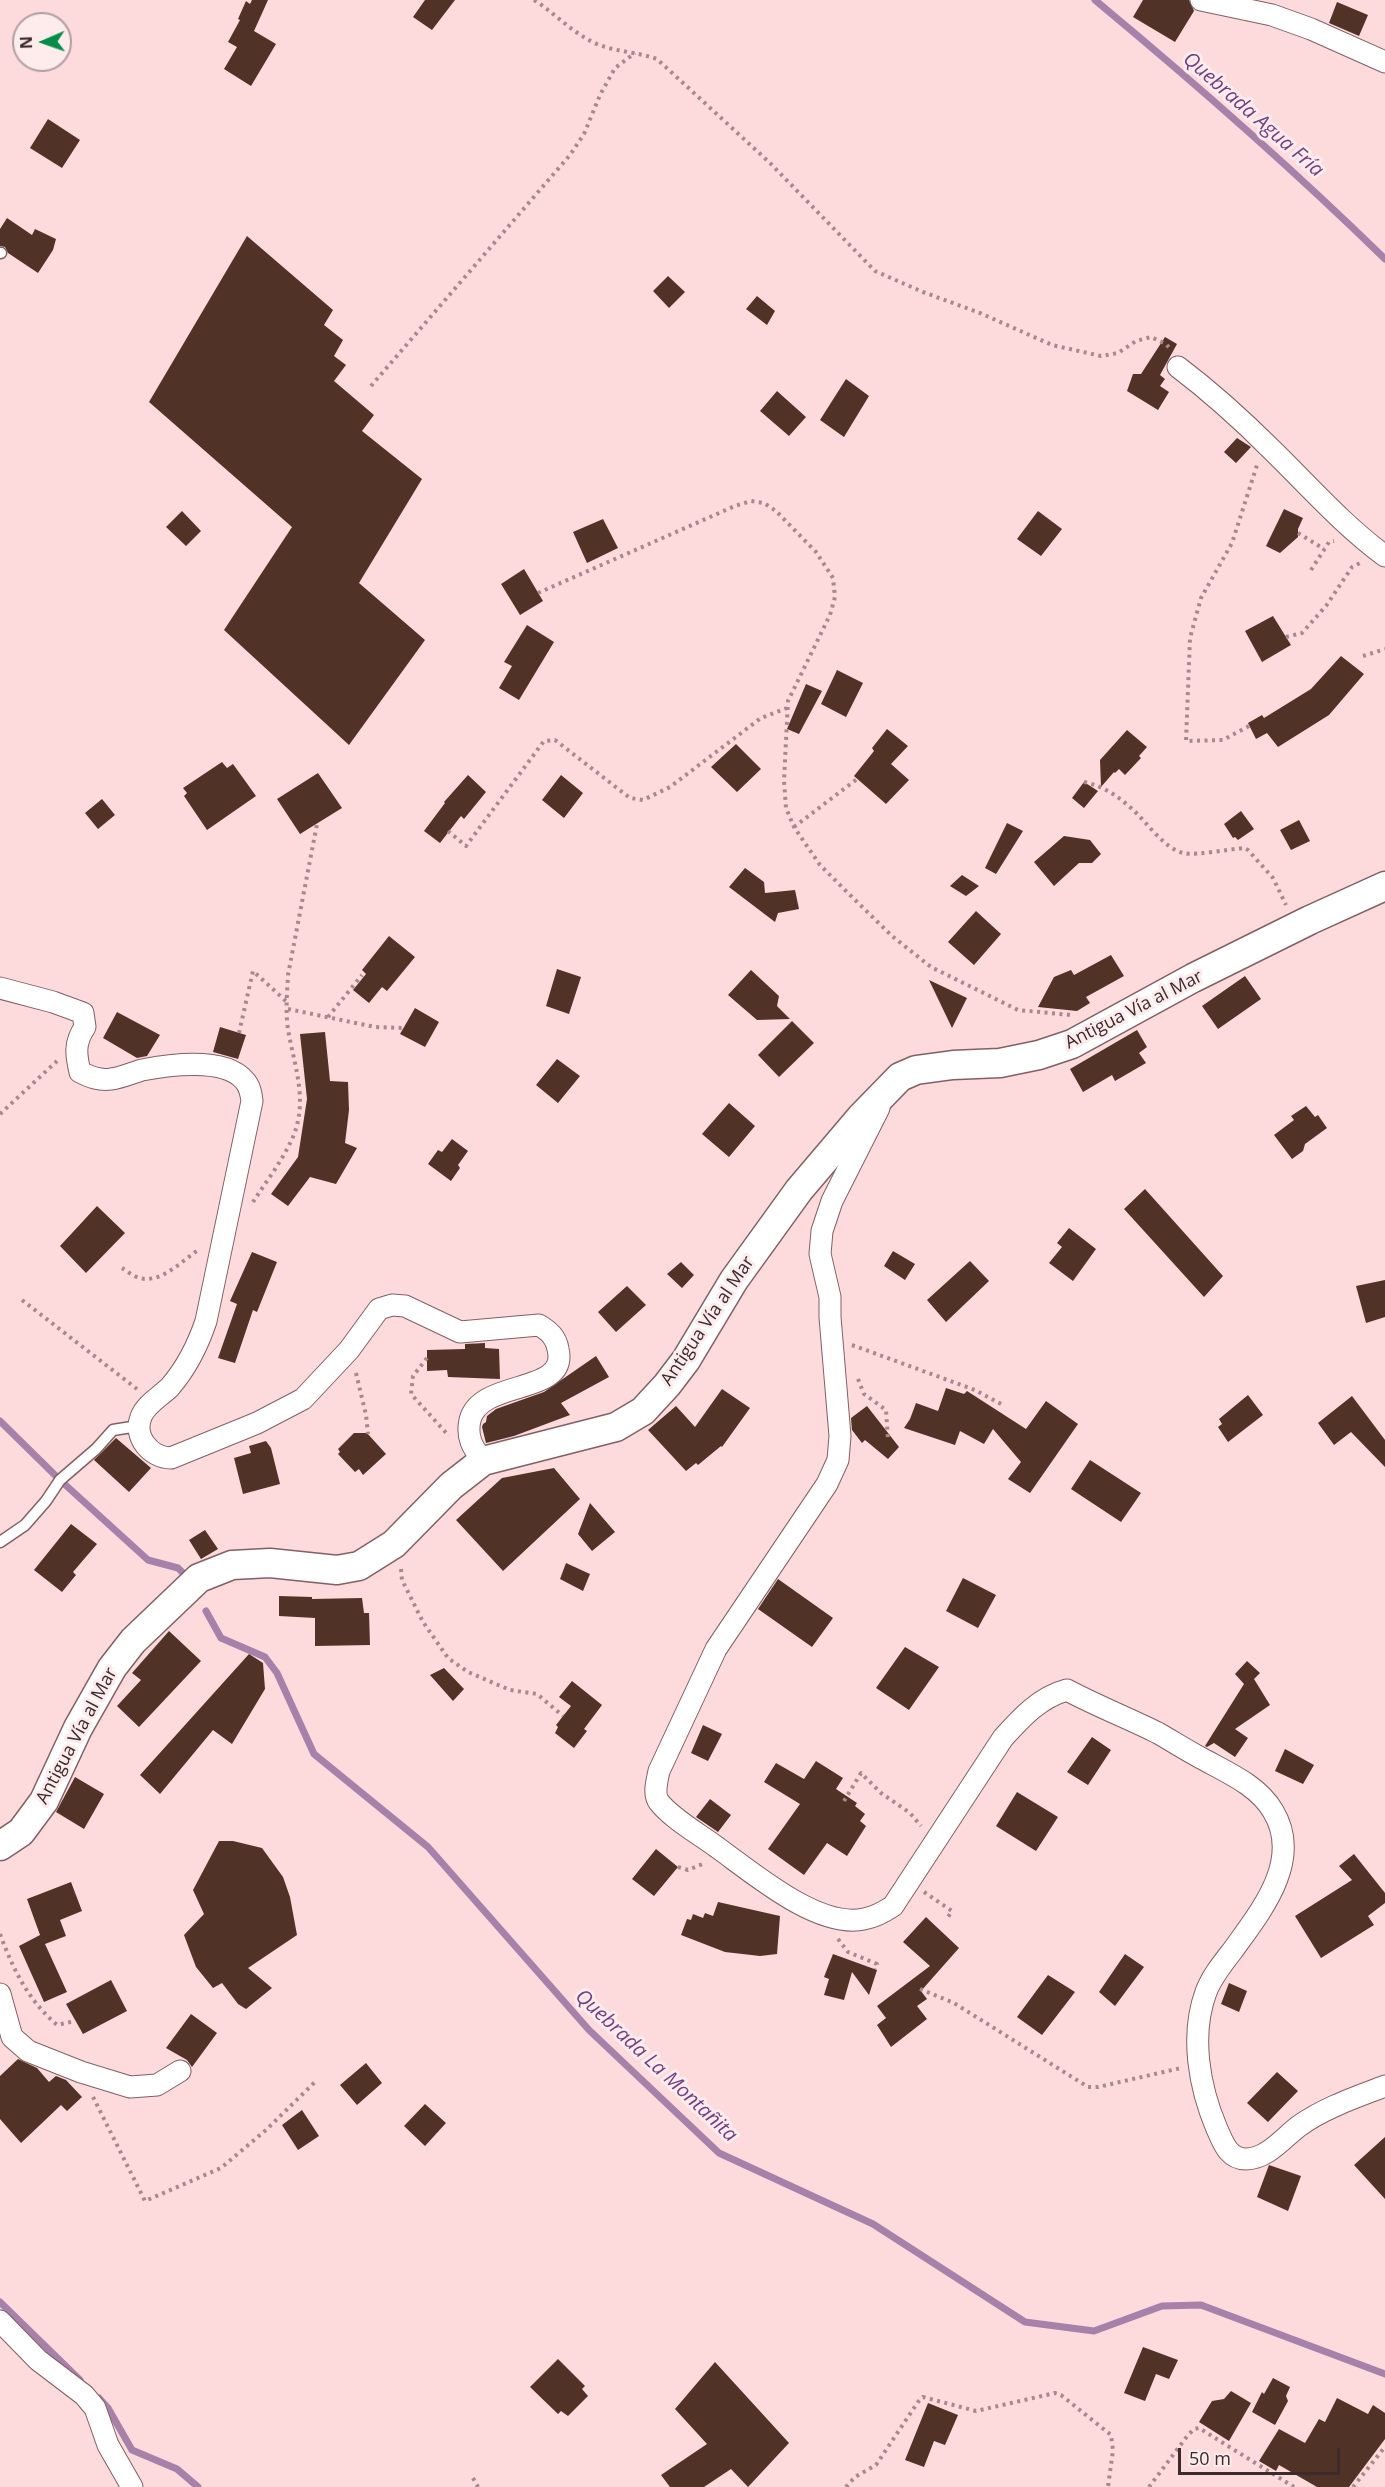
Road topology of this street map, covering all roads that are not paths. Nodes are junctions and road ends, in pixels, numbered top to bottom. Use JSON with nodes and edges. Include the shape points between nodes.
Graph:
{"nodes":[{"id":1,"x":1201,"y":0,"type":"edge"},
{"id":2,"x":1385,"y":62,"type":"edge"},
{"id":3,"x":1178,"y":367,"type":"road end"},
{"id":4,"x":1382,"y":554,"type":"edge"},
{"id":5,"x":1385,"y":886,"type":"edge"},
{"id":6,"x":0,"y":988,"type":"edge"},
{"id":7,"x":891,"y":1084,"type":"junction"},
{"id":8,"x":138,"y":1426,"type":"junction"},
{"id":9,"x":477,"y":1453,"type":"junction"},
{"id":10,"x":0,"y":1542,"type":"edge"},
{"id":11,"x":0,"y":1846,"type":"edge"},
{"id":12,"x":0,"y":1994,"type":"edge"},
{"id":13,"x":180,"y":2071,"type":"dead end"},
{"id":14,"x":1385,"y":2086,"type":"edge"},
{"id":15,"x":0,"y":2321,"type":"edge"},
{"id":16,"x":132,"y":2487,"type":"edge"}],
"edges":[{"from":1,"to":2,"type":"street","via":[[1272,15]]},
{"from":3,"to":4,"type":"street","via":[[1234,414],[1360,538]]},
{"from":5,"to":7,"type":"main road","name":"Antigua Vía al Mar","via":[[1131,1010],[1072,1044],[1000,1063],[916,1070]]},
{"from":6,"to":8,"type":"street","via":[[83,1013],[85,1027],[75,1049],[80,1072],[92,1078],[110,1079],[142,1070],[197,1064],[226,1069],[246,1081],[252,1101],[206,1322],[198,1345],[170,1387],[142,1414]]},
{"from":7,"to":9,"type":"main road","name":"Antigua Vía al Mar","via":[[799,1190],[734,1280],[686,1360],[643,1411],[616,1427]]},
{"from":7,"to":14,"type":"street","via":[[832,1201],[822,1231],[820,1254],[830,1297],[840,1436],[838,1460],[716,1649],[659,1771],[658,1801],[772,1888],[806,1907],[829,1916],[862,1920],[877,1916],[893,1906],[910,1882],[1003,1738],[1039,1703],[1067,1690],[1160,1734],[1226,1771],[1261,1796],[1274,1812],[1281,1830],[1283,1863],[1275,1885],[1215,1973],[1200,2013],[1199,2063],[1208,2107],[1227,2150],[1235,2158],[1259,2156],[1311,2119]]},
{"from":8,"to":9,"type":"street","via":[[141,1438],[153,1454],[171,1458],[257,1424],[303,1399],[349,1350],[379,1309],[392,1305],[405,1306],[460,1332],[539,1325],[549,1331],[558,1349],[557,1366],[542,1380],[506,1389],[478,1406],[468,1427]]},
{"from":8,"to":10,"type":"lane","via":[[113,1430],[60,1480],[25,1525]]},
{"from":9,"to":11,"type":"main road","name":"Antigua Vía al Mar","via":[[399,1539],[359,1566],[337,1570],[270,1563],[232,1565],[199,1578],[133,1641],[112,1668],[44,1801],[21,1832]]},
{"from":12,"to":13,"type":"street","via":[[12,2037],[28,2052],[130,2087],[157,2085]]},
{"from":15,"to":16,"type":"street","via":[[38,2360],[84,2395],[95,2409],[108,2445]]}]}
